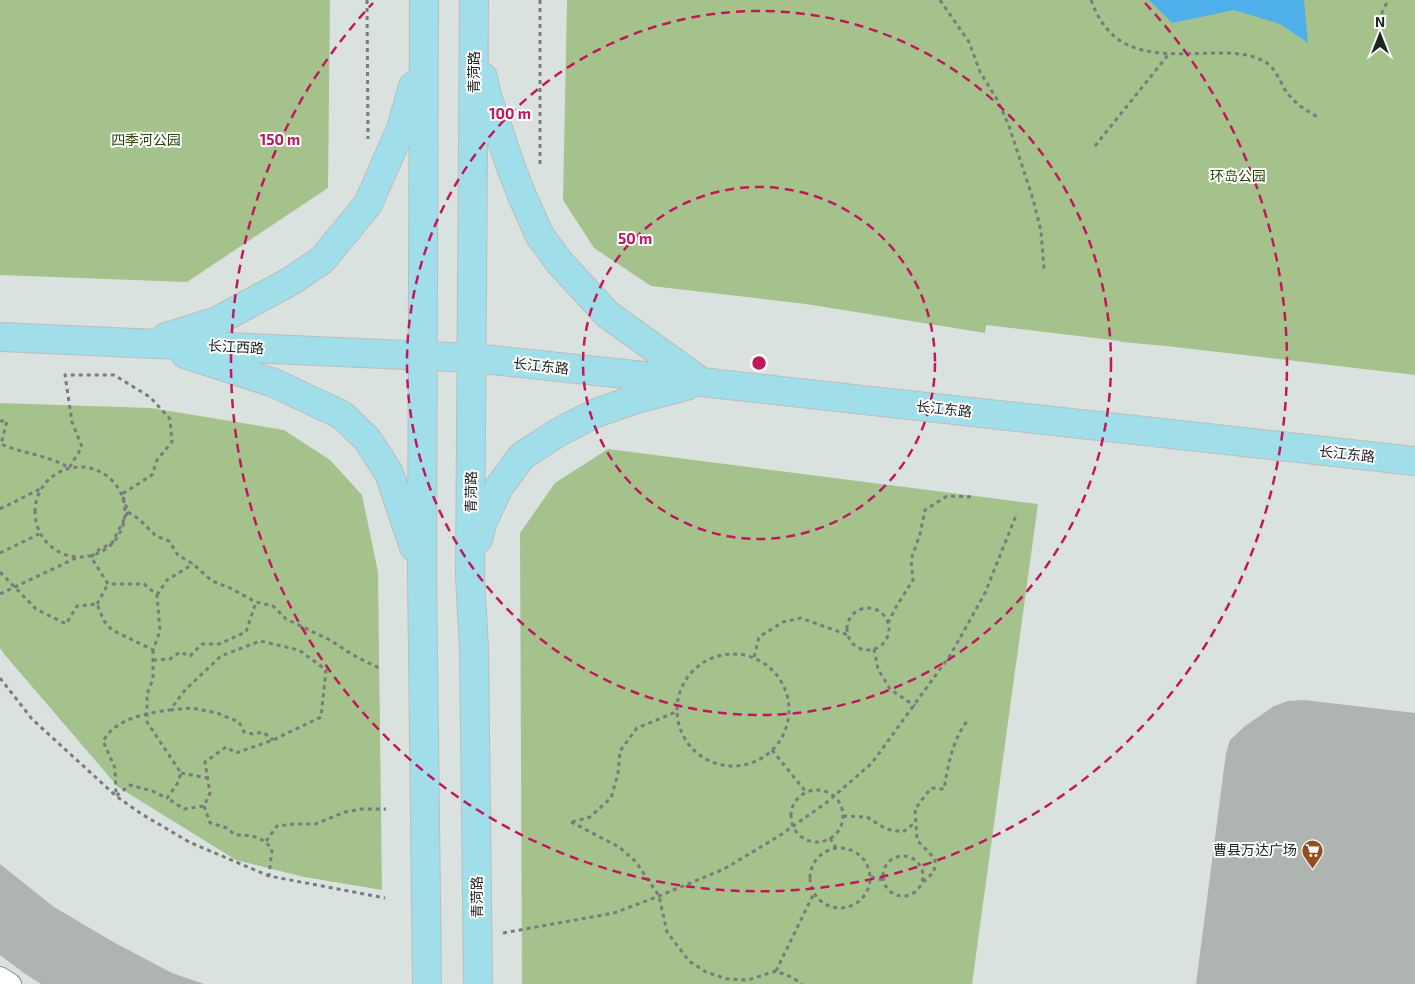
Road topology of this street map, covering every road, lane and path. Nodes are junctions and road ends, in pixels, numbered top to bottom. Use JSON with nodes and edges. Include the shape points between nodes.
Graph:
{"nodes":[{"id":1,"x":367,"y":0,"type":"edge"},
{"id":2,"x":540,"y":0,"type":"edge"},
{"id":3,"x":940,"y":0,"type":"edge"},
{"id":4,"x":1091,"y":0,"type":"edge"},
{"id":5,"x":1388,"y":0,"type":"edge"},
{"id":6,"x":474,"y":12,"type":"edge"},
{"id":7,"x":423,"y":13,"type":"edge"},
{"id":8,"x":1378,"y":21,"type":"dead end"},
{"id":9,"x":1168,"y":54,"type":"junction"},
{"id":10,"x":1318,"y":117,"type":"dead end"},
{"id":11,"x":368,"y":146,"type":"dead end"},
{"id":12,"x":1095,"y":146,"type":"dead end"},
{"id":13,"x":540,"y":177,"type":"dead end"},
{"id":14,"x":1044,"y":269,"type":"dead end"},
{"id":15,"x":0,"y":337,"type":"edge"},
{"id":16,"x":148,"y":342,"type":"junction"},
{"id":17,"x":422,"y":356,"type":"junction"},
{"id":18,"x":473,"y":358,"type":"junction"},
{"id":19,"x":701,"y":382,"type":"junction"},
{"id":20,"x":0,"y":421,"type":"edge"},
{"id":21,"x":1415,"y":461,"type":"edge"},
{"id":22,"x":70,"y":468,"type":"junction"},
{"id":23,"x":41,"y":489,"type":"junction"},
{"id":24,"x":122,"y":494,"type":"junction"},
{"id":25,"x":975,"y":497,"type":"dead end"},
{"id":26,"x":0,"y":509,"type":"edge"},
{"id":27,"x":128,"y":512,"type":"junction"},
{"id":28,"x":1017,"y":513,"type":"dead end"},
{"id":29,"x":125,"y":518,"type":"junction"},
{"id":30,"x":39,"y":534,"type":"junction"},
{"id":31,"x":0,"y":554,"type":"edge"},
{"id":32,"x":91,"y":557,"type":"junction"},
{"id":33,"x":76,"y":558,"type":"junction"},
{"id":34,"x":193,"y":564,"type":"junction"},
{"id":35,"x":0,"y":572,"type":"edge"},
{"id":36,"x":422,"y":572,"type":"junction"},
{"id":37,"x":470,"y":577,"type":"junction"},
{"id":38,"x":108,"y":584,"type":"junction"},
{"id":39,"x":15,"y":587,"type":"junction"},
{"id":40,"x":0,"y":594,"type":"edge"},
{"id":41,"x":157,"y":595,"type":"junction"},
{"id":42,"x":256,"y":602,"type":"junction"},
{"id":43,"x":97,"y":604,"type":"junction"},
{"id":44,"x":888,"y":623,"type":"junction"},
{"id":45,"x":848,"y":635,"type":"junction"},
{"id":46,"x":874,"y":649,"type":"junction"},
{"id":47,"x":153,"y":650,"type":"junction"},
{"id":48,"x":754,"y":657,"type":"junction"},
{"id":49,"x":153,"y":660,"type":"junction"},
{"id":50,"x":380,"y":669,"type":"dead end"},
{"id":51,"x":0,"y":678,"type":"edge"},
{"id":52,"x":914,"y":706,"type":"junction"},
{"id":53,"x":170,"y":710,"type":"junction"},
{"id":54,"x":676,"y":712,"type":"junction"},
{"id":55,"x":148,"y":713,"type":"junction"},
{"id":56,"x":969,"y":719,"type":"dead end"},
{"id":57,"x":273,"y":740,"type":"junction"},
{"id":58,"x":772,"y":750,"type":"junction"},
{"id":59,"x":181,"y":773,"type":"junction"},
{"id":60,"x":208,"y":778,"type":"junction"},
{"id":61,"x":806,"y":792,"type":"junction"},
{"id":62,"x":116,"y":796,"type":"junction"},
{"id":63,"x":834,"y":797,"type":"junction"},
{"id":64,"x":167,"y":798,"type":"junction"},
{"id":65,"x":204,"y":806,"type":"junction"},
{"id":66,"x":386,"y":809,"type":"dead end"},
{"id":67,"x":843,"y":816,"type":"junction"},
{"id":68,"x":916,"y":822,"type":"junction"},
{"id":69,"x":794,"y":826,"type":"junction"},
{"id":70,"x":830,"y":838,"type":"junction"},
{"id":71,"x":266,"y":841,"type":"junction"},
{"id":72,"x":836,"y":848,"type":"junction"},
{"id":73,"x":269,"y":876,"type":"junction"},
{"id":74,"x":871,"y":877,"type":"junction"},
{"id":75,"x":883,"y":880,"type":"junction"},
{"id":76,"x":922,"y":882,"type":"junction"},
{"id":77,"x":814,"y":893,"type":"junction"},
{"id":78,"x":659,"y":896,"type":"junction"},
{"id":79,"x":385,"y":898,"type":"dead end"},
{"id":80,"x":477,"y":934,"type":"junction"},
{"id":81,"x":776,"y":971,"type":"junction"},
{"id":82,"x":0,"y":977,"type":"edge"},
{"id":83,"x":11,"y":984,"type":"edge"},
{"id":84,"x":427,"y":984,"type":"edge"},
{"id":85,"x":478,"y":984,"type":"edge"},
{"id":86,"x":802,"y":984,"type":"edge"}],
"edges":[{"from":1,"to":11,"type":"path"},
{"from":2,"to":13,"type":"path"},
{"from":3,"to":14,"type":"path","via":[[969,42],[980,72],[998,100],[1009,126],[1041,231]]},
{"from":4,"to":9,"type":"path","via":[[1099,20],[1109,33],[1146,52]]},
{"from":5,"to":8,"type":"path"},
{"from":6,"to":18,"type":"main road","name":"青菏路"},
{"from":6,"to":19,"type":"main road","via":[[487,96],[516,181],[540,236],[571,276],[607,314]]},
{"from":7,"to":16,"type":"main road","via":[[413,86],[402,129],[368,204],[322,260],[218,321]]},
{"from":7,"to":17,"type":"main road"},
{"from":9,"to":10,"type":"path","via":[[1243,53],[1268,64],[1301,108]]},
{"from":9,"to":12,"type":"path"},
{"from":15,"to":16,"type":"main road","name":"长江西路"},
{"from":16,"to":17,"type":"main road","name":"长江西路"},
{"from":16,"to":36,"type":"main road","via":[[274,383],[342,415],[367,439],[389,473]]},
{"from":17,"to":18,"type":"main road","name":"长江西路"},
{"from":17,"to":36,"type":"main road"},
{"from":18,"to":19,"type":"main road","name":"长江东路"},
{"from":18,"to":37,"type":"main road","name":"青菏路"},
{"from":19,"to":21,"type":"main road","name":"长江东路"},
{"from":19,"to":37,"type":"main road","via":[[596,413],[522,456],[499,487],[482,523]]},
{"from":20,"to":22,"type":"path","via":[[7,420],[1,444],[58,461]]},
{"from":22,"to":23,"type":"path","via":[[53,476]]},
{"from":22,"to":24,"type":"path","via":[[85,467],[100,472],[113,481]]},
{"from":22,"to":24,"type":"path","via":[[82,448],[72,422],[65,375],[114,375],[150,397],[170,419],[172,432],[172,442],[157,460],[152,475]]},
{"from":23,"to":26,"type":"path"},
{"from":23,"to":30,"type":"path","via":[[35,503]]},
{"from":24,"to":27,"type":"path"},
{"from":24,"to":29,"type":"path"},
{"from":25,"to":44,"type":"path","via":[[947,496],[925,510],[911,560],[913,580]]},
{"from":27,"to":29,"type":"path"},
{"from":27,"to":34,"type":"path"},
{"from":28,"to":52,"type":"path","via":[[985,593],[950,654]]},
{"from":29,"to":32,"type":"path","via":[[112,543]]},
{"from":30,"to":31,"type":"path"},
{"from":30,"to":33,"type":"path","via":[[61,554]]},
{"from":32,"to":33,"type":"path"},
{"from":32,"to":38,"type":"path"},
{"from":33,"to":39,"type":"path"},
{"from":34,"to":41,"type":"path","via":[[167,580]]},
{"from":34,"to":42,"type":"path","via":[[212,581]]},
{"from":35,"to":39,"type":"path"},
{"from":36,"to":84,"type":"main road"},
{"from":37,"to":80,"type":"main road","name":"青菏路","via":[[474,648]]},
{"from":38,"to":41,"type":"path","via":[[144,584]]},
{"from":38,"to":43,"type":"path"},
{"from":39,"to":40,"type":"path"},
{"from":39,"to":43,"type":"path","via":[[36,609],[66,624],[77,606]]},
{"from":41,"to":47,"type":"path","via":[[160,631]]},
{"from":42,"to":49,"type":"path","via":[[246,632],[219,644],[202,644],[190,656],[180,652],[170,659]]},
{"from":42,"to":50,"type":"path","via":[[273,606],[286,619]]},
{"from":43,"to":47,"type":"path","via":[[112,630]]},
{"from":44,"to":45,"type":"path","via":[[880,612],[859,610],[849,621]]},
{"from":44,"to":46,"type":"path","via":[[888,636]]},
{"from":45,"to":46,"type":"path","via":[[855,646]]},
{"from":45,"to":48,"type":"path","via":[[801,618],[783,622],[760,637]]},
{"from":46,"to":52,"type":"path","via":[[878,670],[890,689]]},
{"from":47,"to":49,"type":"path"},
{"from":48,"to":54,"type":"path","via":[[736,654],[717,656],[700,664],[687,677],[679,694]]},
{"from":48,"to":58,"type":"path","via":[[770,667],[782,682],[788,699],[789,718],[783,735]]},
{"from":49,"to":55,"type":"path","via":[[153,679],[147,694]]},
{"from":51,"to":62,"type":"path","via":[[32,719]]},
{"from":52,"to":63,"type":"path","via":[[872,763]]},
{"from":53,"to":55,"type":"path"},
{"from":53,"to":57,"type":"path","via":[[192,708],[217,713],[239,722],[244,732],[264,732]]},
{"from":53,"to":57,"type":"path","via":[[185,690],[221,656],[260,641],[298,650],[326,670],[321,718]]},
{"from":54,"to":58,"type":"path","via":[[680,730],[690,746],[704,758],[721,765],[739,766],[757,761]]},
{"from":54,"to":78,"type":"path","via":[[637,728],[620,751],[611,798],[590,817],[571,822],[619,847],[636,862]]},
{"from":55,"to":59,"type":"path","via":[[147,722]]},
{"from":55,"to":62,"type":"path","via":[[114,728],[103,741],[115,768]]},
{"from":56,"to":68,"type":"path","via":[[962,727],[948,764],[944,789],[931,788],[915,809]]},
{"from":57,"to":60,"type":"path","via":[[236,753],[226,747],[205,762]]},
{"from":58,"to":61,"type":"path"},
{"from":59,"to":60,"type":"path"},
{"from":59,"to":64,"type":"path"},
{"from":60,"to":65,"type":"path","via":[[210,793]]},
{"from":61,"to":63,"type":"path","via":[[822,790]]},
{"from":61,"to":69,"type":"path","via":[[791,812]]},
{"from":62,"to":64,"type":"path","via":[[130,785]]},
{"from":62,"to":73,"type":"path","via":[[189,842]]},
{"from":63,"to":67,"type":"path","via":[[842,808]]},
{"from":63,"to":69,"type":"path"},
{"from":64,"to":65,"type":"path","via":[[184,809]]},
{"from":65,"to":71,"type":"path","via":[[210,823],[227,828],[235,835],[253,835]]},
{"from":66,"to":71,"type":"path","via":[[345,812],[315,824],[277,826]]},
{"from":67,"to":68,"type":"path","via":[[867,817],[886,830],[903,832]]},
{"from":67,"to":70,"type":"path","via":[[841,825]]},
{"from":68,"to":76,"type":"path","via":[[917,840],[935,859],[934,872]]},
{"from":69,"to":70,"type":"path","via":[[806,839]]},
{"from":69,"to":78,"type":"path","via":[[724,869]]},
{"from":70,"to":72,"type":"path"},
{"from":71,"to":73,"type":"path","via":[[272,849]]},
{"from":72,"to":74,"type":"path","via":[[856,851],[869,866]]},
{"from":72,"to":77,"type":"path","via":[[827,850],[813,865],[810,884]]},
{"from":73,"to":79,"type":"path"},
{"from":74,"to":75,"type":"path"},
{"from":74,"to":77,"type":"path","via":[[865,896],[848,907],[828,906]]},
{"from":75,"to":76,"type":"path","via":[[890,892],[903,897],[915,893]]},
{"from":75,"to":76,"type":"path","via":[[885,867],[902,856],[919,864]]},
{"from":77,"to":81,"type":"path"},
{"from":78,"to":80,"type":"path","via":[[614,913]]},
{"from":78,"to":81,"type":"path","via":[[668,932],[689,961],[706,972],[727,979],[748,980]]},
{"from":80,"to":85,"type":"main road","name":"青菏路"},
{"from":81,"to":86,"type":"path"},
{"from":82,"to":83,"type":"street"}]}
